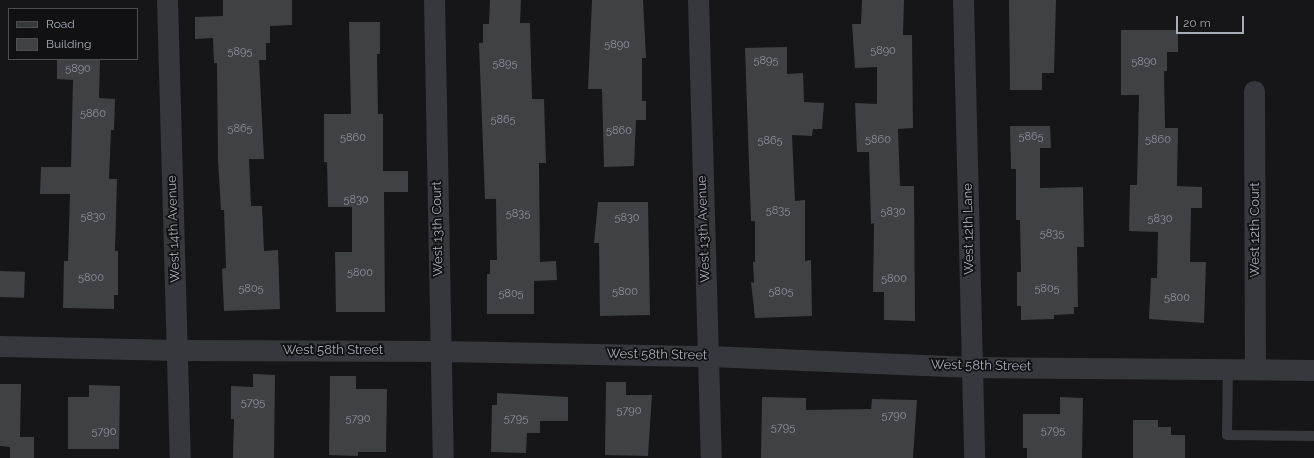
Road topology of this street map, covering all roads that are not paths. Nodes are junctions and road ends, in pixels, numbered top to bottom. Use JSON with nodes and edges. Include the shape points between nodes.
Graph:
{"nodes":[{"id":1,"x":167,"y":0,"type":"edge"},
{"id":2,"x":434,"y":0,"type":"edge"},
{"id":3,"x":698,"y":0,"type":"edge"},
{"id":4,"x":963,"y":0,"type":"edge"},
{"id":5,"x":1254,"y":91,"type":"dead end"},
{"id":6,"x":0,"y":346,"type":"edge"},
{"id":7,"x":177,"y":350,"type":"junction"},
{"id":8,"x":440,"y":351,"type":"junction"},
{"id":9,"x":708,"y":356,"type":"junction"},
{"id":10,"x":972,"y":367,"type":"junction"},
{"id":11,"x":1228,"y":368,"type":"junction"},
{"id":12,"x":1255,"y":369,"type":"junction"},
{"id":13,"x":1314,"y":370,"type":"edge"},
{"id":14,"x":1314,"y":436,"type":"edge"},
{"id":15,"x":180,"y":458,"type":"edge"},
{"id":16,"x":442,"y":458,"type":"edge"},
{"id":17,"x":711,"y":458,"type":"edge"},
{"id":18,"x":974,"y":458,"type":"edge"}],
"edges":[{"from":1,"to":7,"type":"street","name":"West 14th Avenue"},
{"from":2,"to":8,"type":"street","name":"West 13th Court"},
{"from":3,"to":9,"type":"street","name":"West 13th Avenue"},
{"from":4,"to":10,"type":"street","name":"West 12th Lane"},
{"from":5,"to":12,"type":"street","name":"West 12th Court"},
{"from":6,"to":7,"type":"street","name":"West 58th Street"},
{"from":7,"to":8,"type":"street","name":"West 58th Street"},
{"from":7,"to":15,"type":"street","name":"West 14th Avenue"},
{"from":8,"to":9,"type":"street","name":"West 58th Street"},
{"from":8,"to":16,"type":"street","name":"West 13th Court"},
{"from":9,"to":10,"type":"street","name":"West 58th Street"},
{"from":9,"to":17,"type":"street","name":"West 13th Avenue"},
{"from":10,"to":11,"type":"street","name":"West 58th Street"},
{"from":10,"to":18,"type":"street","name":"West 12th Lane"},
{"from":11,"to":12,"type":"street","name":"West 58th Street"},
{"from":11,"to":14,"type":"lane","via":[[1228,435]]},
{"from":12,"to":13,"type":"street","name":"West 58th Street"}]}
